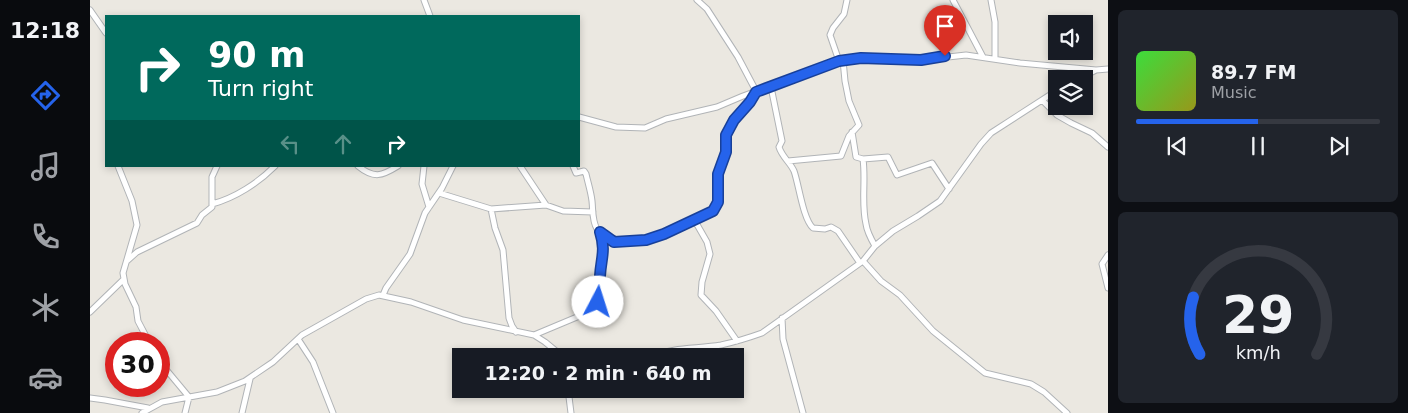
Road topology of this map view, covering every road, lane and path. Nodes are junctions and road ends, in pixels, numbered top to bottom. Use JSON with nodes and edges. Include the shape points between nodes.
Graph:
{"nodes":[{"id":1,"x":424,"y":0,"type":"edge"},
{"id":2,"x":697,"y":0,"type":"edge"},
{"id":3,"x":847,"y":0,"type":"edge"},
{"id":4,"x":953,"y":0,"type":"edge"},
{"id":5,"x":992,"y":0,"type":"edge"},
{"id":6,"x":90,"y":10,"type":"edge"},
{"id":7,"x":430,"y":15,"type":"edge"},
{"id":8,"x":105,"y":32,"type":"edge"},
{"id":9,"x":984,"y":57,"type":"junction"},
{"id":10,"x":995,"y":58,"type":"junction"},
{"id":11,"x":841,"y":61,"type":"junction"},
{"id":12,"x":1108,"y":69,"type":"edge"},
{"id":13,"x":1096,"y":70,"type":"junction"},
{"id":14,"x":1093,"y":72,"type":"edge"},
{"id":15,"x":771,"y":87,"type":"junction"},
{"id":16,"x":756,"y":92,"type":"junction"},
{"id":17,"x":1048,"y":97,"type":"edge"},
{"id":18,"x":1043,"y":101,"type":"junction"},
{"id":19,"x":580,"y":118,"type":"edge"},
{"id":20,"x":852,"y":132,"type":"junction"},
{"id":21,"x":1108,"y":147,"type":"edge"},
{"id":22,"x":863,"y":159,"type":"junction"},
{"id":23,"x":788,"y":161,"type":"junction"},
{"id":24,"x":118,"y":167,"type":"edge"},
{"id":25,"x":217,"y":167,"type":"edge"},
{"id":26,"x":274,"y":167,"type":"edge"},
{"id":27,"x":359,"y":167,"type":"edge"},
{"id":28,"x":396,"y":167,"type":"edge"},
{"id":29,"x":424,"y":167,"type":"edge"},
{"id":30,"x":452,"y":167,"type":"edge"},
{"id":31,"x":521,"y":167,"type":"edge"},
{"id":32,"x":574,"y":167,"type":"edge"},
{"id":33,"x":949,"y":190,"type":"junction"},
{"id":34,"x":439,"y":193,"type":"junction"},
{"id":35,"x":212,"y":204,"type":"junction"},
{"id":36,"x":546,"y":205,"type":"junction"},
{"id":37,"x":429,"y":207,"type":"junction"},
{"id":38,"x":491,"y":209,"type":"junction"},
{"id":39,"x":593,"y":212,"type":"junction"},
{"id":40,"x":695,"y":221,"type":"junction"},
{"id":41,"x":600,"y":232,"type":"junction"},
{"id":42,"x":875,"y":246,"type":"junction"},
{"id":43,"x":1108,"y":255,"type":"edge"},
{"id":44,"x":127,"y":261,"type":"junction"},
{"id":45,"x":861,"y":262,"type":"junction"},
{"id":46,"x":123,"y":280,"type":"junction"},
{"id":47,"x":1108,"y":288,"type":"edge"},
{"id":48,"x":383,"y":295,"type":"junction"},
{"id":49,"x":90,"y":312,"type":"edge"},
{"id":50,"x":782,"y":318,"type":"junction"},
{"id":51,"x":144,"y":332,"type":"edge"},
{"id":52,"x":516,"y":332,"type":"junction"},
{"id":53,"x":534,"y":335,"type":"junction"},
{"id":54,"x":298,"y":339,"type":"junction"},
{"id":55,"x":737,"y":341,"type":"junction"},
{"id":56,"x":552,"y":348,"type":"edge"},
{"id":57,"x":692,"y":348,"type":"edge"},
{"id":58,"x":170,"y":374,"type":"edge"},
{"id":59,"x":250,"y":379,"type":"junction"},
{"id":60,"x":189,"y":397,"type":"junction"},
{"id":61,"x":90,"y":398,"type":"edge"},
{"id":62,"x":569,"y":398,"type":"edge"},
{"id":63,"x":149,"y":408,"type":"junction"},
{"id":64,"x":142,"y":413,"type":"edge"},
{"id":65,"x":185,"y":413,"type":"edge"},
{"id":66,"x":242,"y":413,"type":"edge"},
{"id":67,"x":333,"y":413,"type":"edge"},
{"id":68,"x":571,"y":413,"type":"edge"},
{"id":69,"x":804,"y":413,"type":"edge"},
{"id":70,"x":1067,"y":413,"type":"edge"}],
"edges":[{"from":1,"to":7,"type":"street"},
{"from":2,"to":16,"type":"street","via":[[707,9],[738,57]]},
{"from":3,"to":11,"type":"street","via":[[844,14],[830,35]]},
{"from":4,"to":9,"type":"street"},
{"from":5,"to":10,"type":"street"},
{"from":6,"to":8,"type":"street"},
{"from":9,"to":10,"type":"street"},
{"from":9,"to":11,"type":"street","via":[[956,55],[921,60],[861,58]]},
{"from":10,"to":13,"type":"street"},
{"from":11,"to":15,"type":"street"},
{"from":11,"to":20,"type":"street","via":[[849,102],[859,125]]},
{"from":12,"to":13,"type":"street"},
{"from":13,"to":14,"type":"street"},
{"from":15,"to":16,"type":"street"},
{"from":15,"to":23,"type":"street","via":[[782,141],[780,147]]},
{"from":16,"to":19,"type":"street","via":[[645,128],[616,127]]},
{"from":16,"to":40,"type":"street","via":[[726,135],[726,152],[718,174],[716,208]]},
{"from":17,"to":18,"type":"street"},
{"from":18,"to":21,"type":"street","via":[[1057,115],[1092,133]]},
{"from":18,"to":33,"type":"street","via":[[991,133]]},
{"from":20,"to":22,"type":"street","via":[[856,157]]},
{"from":20,"to":23,"type":"street","via":[[841,156]]},
{"from":22,"to":33,"type":"street","via":[[888,157],[897,175],[932,163]]},
{"from":22,"to":42,"type":"street","via":[[864,213]]},
{"from":23,"to":45,"type":"street","via":[[794,170],[810,225],[838,231]]},
{"from":24,"to":44,"type":"street","via":[[132,201],[137,225]]},
{"from":25,"to":35,"type":"street","via":[[212,176]]},
{"from":26,"to":35,"type":"street","via":[[232,197]]},
{"from":27,"to":28,"type":"street","via":[[370,175],[385,174]]},
{"from":29,"to":37,"type":"street","via":[[422,184]]},
{"from":30,"to":34,"type":"street"},
{"from":31,"to":36,"type":"street"},
{"from":32,"to":39,"type":"street","via":[[576,172],[586,172]]},
{"from":33,"to":42,"type":"street","via":[[940,201]]},
{"from":34,"to":37,"type":"street"},
{"from":34,"to":38,"type":"street"},
{"from":35,"to":44,"type":"street","via":[[197,223],[137,252]]},
{"from":36,"to":38,"type":"street"},
{"from":36,"to":39,"type":"street","via":[[563,211]]},
{"from":37,"to":48,"type":"street","via":[[410,254]]},
{"from":38,"to":52,"type":"street","via":[[503,250],[509,318]]},
{"from":39,"to":41,"type":"street"},
{"from":40,"to":41,"type":"street","via":[[646,240],[614,242]]},
{"from":40,"to":55,"type":"street","via":[[708,242],[710,254],[701,295]]},
{"from":41,"to":53,"type":"street","via":[[604,247],[601,299],[577,317]]},
{"from":42,"to":45,"type":"street"},
{"from":43,"to":47,"type":"street","via":[[1102,264]]},
{"from":44,"to":46,"type":"street"},
{"from":45,"to":50,"type":"street"},
{"from":45,"to":70,"type":"street","via":[[900,295],[933,331],[984,373],[1031,384]]},
{"from":46,"to":49,"type":"street"},
{"from":46,"to":51,"type":"street","via":[[134,300]]},
{"from":48,"to":52,"type":"street","via":[[462,320]]},
{"from":48,"to":54,"type":"street","via":[[372,296]]},
{"from":50,"to":55,"type":"street","via":[[762,333]]},
{"from":50,"to":69,"type":"street","via":[[783,339]]},
{"from":52,"to":53,"type":"street"},
{"from":53,"to":56,"type":"street"},
{"from":54,"to":59,"type":"street"},
{"from":54,"to":67,"type":"street","via":[[313,362]]},
{"from":55,"to":57,"type":"street"},
{"from":58,"to":60,"type":"street"},
{"from":59,"to":60,"type":"street","via":[[216,392]]},
{"from":59,"to":66,"type":"street"},
{"from":60,"to":63,"type":"street"},
{"from":60,"to":65,"type":"street"},
{"from":61,"to":63,"type":"street"},
{"from":62,"to":68,"type":"street"},
{"from":63,"to":64,"type":"street"}]}
